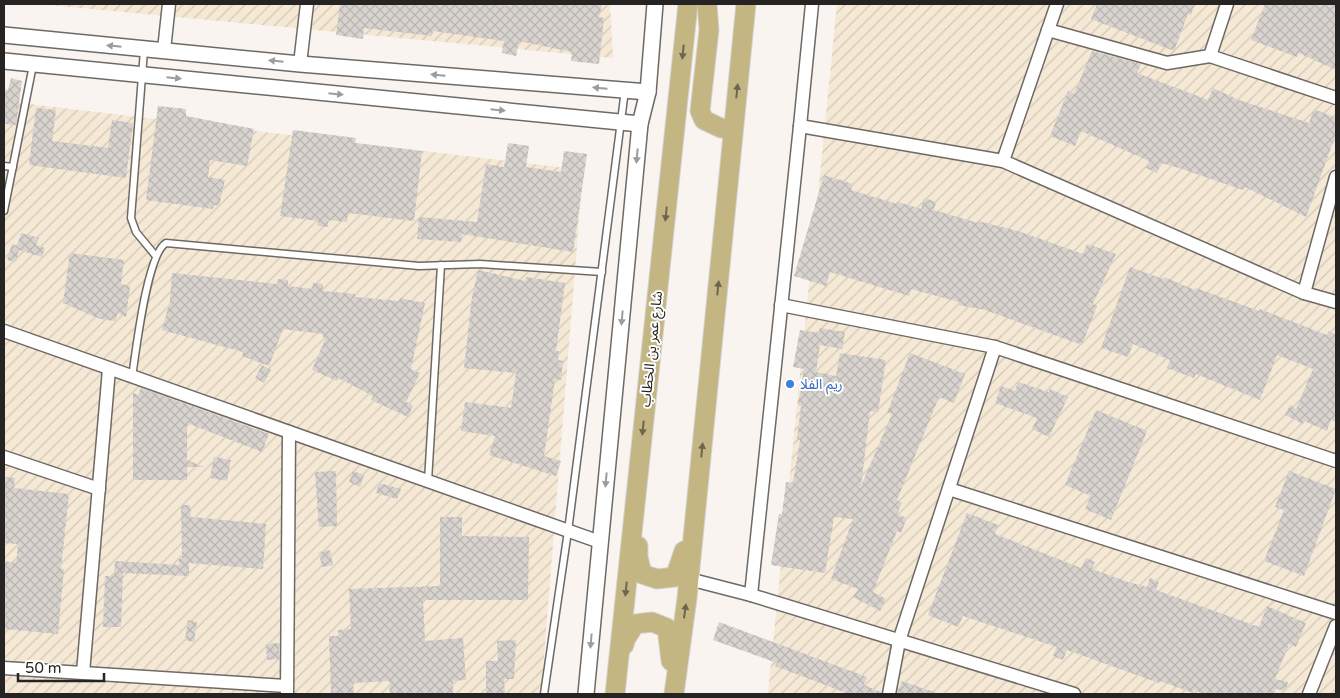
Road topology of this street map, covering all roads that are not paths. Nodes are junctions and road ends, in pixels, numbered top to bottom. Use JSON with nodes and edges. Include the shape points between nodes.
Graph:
{"nodes":[{"id":1,"x":169,"y":4,"type":"edge"},
{"id":2,"x":307,"y":4,"type":"edge"},
{"id":3,"x":655,"y":4,"type":"edge"},
{"id":4,"x":688,"y":4,"type":"edge"},
{"id":5,"x":707,"y":4,"type":"edge"},
{"id":6,"x":746,"y":4,"type":"edge"},
{"id":7,"x":812,"y":4,"type":"edge"},
{"id":8,"x":1057,"y":4,"type":"edge"},
{"id":9,"x":1227,"y":4,"type":"edge"},
{"id":10,"x":1048,"y":30,"type":"junction"},
{"id":11,"x":4,"y":35,"type":"edge"},
{"id":12,"x":144,"y":48,"type":"junction"},
{"id":13,"x":164,"y":50,"type":"junction"},
{"id":14,"x":1210,"y":56,"type":"junction"},
{"id":15,"x":4,"y":60,"type":"edge"},
{"id":16,"x":34,"y":64,"type":"junction"},
{"id":17,"x":300,"y":64,"type":"junction"},
{"id":18,"x":142,"y":74,"type":"junction"},
{"id":19,"x":625,"y":90,"type":"junction"},
{"id":20,"x":648,"y":92,"type":"junction"},
{"id":21,"x":1336,"y":98,"type":"edge"},
{"id":22,"x":621,"y":122,"type":"junction"},
{"id":23,"x":640,"y":124,"type":"junction"},
{"id":24,"x":800,"y":126,"type":"junction"},
{"id":25,"x":733,"y":129,"type":"junction"},
{"id":26,"x":1002,"y":161,"type":"junction"},
{"id":27,"x":4,"y":166,"type":"edge"},
{"id":28,"x":13,"y":167,"type":"junction"},
{"id":29,"x":1336,"y":177,"type":"edge"},
{"id":30,"x":4,"y":210,"type":"edge"},
{"id":31,"x":156,"y":255,"type":"junction"},
{"id":32,"x":441,"y":265,"type":"junction"},
{"id":33,"x":602,"y":272,"type":"junction"},
{"id":34,"x":1304,"y":292,"type":"junction"},
{"id":35,"x":1336,"y":302,"type":"edge"},
{"id":36,"x":781,"y":305,"type":"junction"},
{"id":37,"x":4,"y":331,"type":"edge"},
{"id":38,"x":995,"y":347,"type":"junction"},
{"id":39,"x":109,"y":368,"type":"junction"},
{"id":40,"x":132,"y":377,"type":"junction"},
{"id":41,"x":289,"y":432,"type":"junction"},
{"id":42,"x":4,"y":457,"type":"edge"},
{"id":43,"x":1336,"y":461,"type":"edge"},
{"id":44,"x":699,"y":472,"type":"junction"},
{"id":45,"x":638,"y":477,"type":"junction"},
{"id":46,"x":428,"y":482,"type":"junction"},
{"id":47,"x":99,"y":489,"type":"junction"},
{"id":48,"x":949,"y":489,"type":"junction"},
{"id":49,"x":568,"y":531,"type":"junction"},
{"id":50,"x":600,"y":542,"type":"junction"},
{"id":51,"x":689,"y":579,"type":"junction"},
{"id":52,"x":751,"y":595,"type":"junction"},
{"id":53,"x":1336,"y":613,"type":"edge"},
{"id":54,"x":1336,"y":626,"type":"edge"},
{"id":55,"x":899,"y":640,"type":"junction"},
{"id":56,"x":4,"y":668,"type":"edge"},
{"id":57,"x":83,"y":673,"type":"junction"},
{"id":58,"x":287,"y":690,"type":"edge"},
{"id":59,"x":544,"y":694,"type":"edge"},
{"id":60,"x":586,"y":694,"type":"edge"},
{"id":61,"x":615,"y":694,"type":"edge"},
{"id":62,"x":672,"y":694,"type":"edge"},
{"id":63,"x":889,"y":694,"type":"edge"},
{"id":64,"x":1074,"y":694,"type":"edge"},
{"id":65,"x":1309,"y":694,"type":"edge"}],
"edges":[{"from":1,"to":13,"type":"street"},
{"from":2,"to":17,"type":"street"},
{"from":3,"to":20,"type":"street"},
{"from":4,"to":45,"type":"main road","name":"شارع عمر بن الخطاب","one_way":true},
{"from":5,"to":25,"type":"main road","via":[[709,30],[700,110],[704,120],[721,128]]},
{"from":25,"to":6,"type":"main road","one_way":true},
{"from":7,"to":24,"type":"street"},
{"from":8,"to":10,"type":"street"},
{"from":9,"to":14,"type":"street"},
{"from":10,"to":14,"type":"street","via":[[1167,63]]},
{"from":10,"to":26,"type":"street"},
{"from":12,"to":11,"type":"street","one_way":true},
{"from":12,"to":13,"type":"street"},
{"from":12,"to":18,"type":"lane"},
{"from":17,"to":13,"type":"street","one_way":true},
{"from":14,"to":21,"type":"street"},
{"from":15,"to":16,"type":"street"},
{"from":16,"to":18,"type":"street"},
{"from":16,"to":28,"type":"lane"},
{"from":19,"to":17,"type":"street","one_way":true},
{"from":18,"to":22,"type":"street","one_way":true},
{"from":18,"to":31,"type":"lane","via":[[131,218],[136,232]]},
{"from":19,"to":20,"type":"street"},
{"from":19,"to":22,"type":"lane"},
{"from":20,"to":23,"type":"street"},
{"from":22,"to":23,"type":"street"},
{"from":22,"to":33,"type":"lane"},
{"from":23,"to":50,"type":"street","one_way":true},
{"from":24,"to":26,"type":"street"},
{"from":24,"to":36,"type":"street"},
{"from":44,"to":25,"type":"main road","one_way":true},
{"from":26,"to":34,"type":"street"},
{"from":27,"to":28,"type":"lane"},
{"from":28,"to":30,"type":"lane"},
{"from":29,"to":34,"type":"street"},
{"from":31,"to":32,"type":"lane","via":[[166,243],[419,266]]},
{"from":31,"to":40,"type":"lane","via":[[151,266]]},
{"from":32,"to":33,"type":"lane","via":[[480,264]]},
{"from":32,"to":46,"type":"lane"},
{"from":33,"to":49,"type":"lane"},
{"from":34,"to":35,"type":"street"},
{"from":36,"to":38,"type":"street"},
{"from":36,"to":52,"type":"street"},
{"from":37,"to":39,"type":"street"},
{"from":38,"to":43,"type":"street"},
{"from":38,"to":48,"type":"street"},
{"from":39,"to":40,"type":"street"},
{"from":39,"to":47,"type":"street"},
{"from":40,"to":41,"type":"street"},
{"from":41,"to":46,"type":"street"},
{"from":41,"to":58,"type":"street"},
{"from":42,"to":47,"type":"street"},
{"from":44,"to":45,"type":"main road","via":[[682,560],[675,577],[657,579],[642,574],[638,557]]},
{"from":44,"to":51,"type":"main road"},
{"from":45,"to":61,"type":"main road","name":"شارع عمر بن الخطاب","one_way":true},
{"from":46,"to":49,"type":"street"},
{"from":47,"to":57,"type":"street"},
{"from":48,"to":53,"type":"street"},
{"from":48,"to":55,"type":"street"},
{"from":49,"to":50,"type":"street"},
{"from":49,"to":59,"type":"lane"},
{"from":50,"to":60,"type":"street","one_way":true},
{"from":51,"to":52,"type":"street"},
{"from":62,"to":51,"type":"main road","one_way":true},
{"from":52,"to":55,"type":"street"},
{"from":54,"to":65,"type":"street"},
{"from":55,"to":63,"type":"street"},
{"from":55,"to":64,"type":"street"},
{"from":56,"to":57,"type":"street"},
{"from":57,"to":58,"type":"street"},
{"from":61,"to":62,"type":"main road","via":[[625,640],[635,624],[652,622],[667,628],[672,652]]}]}
